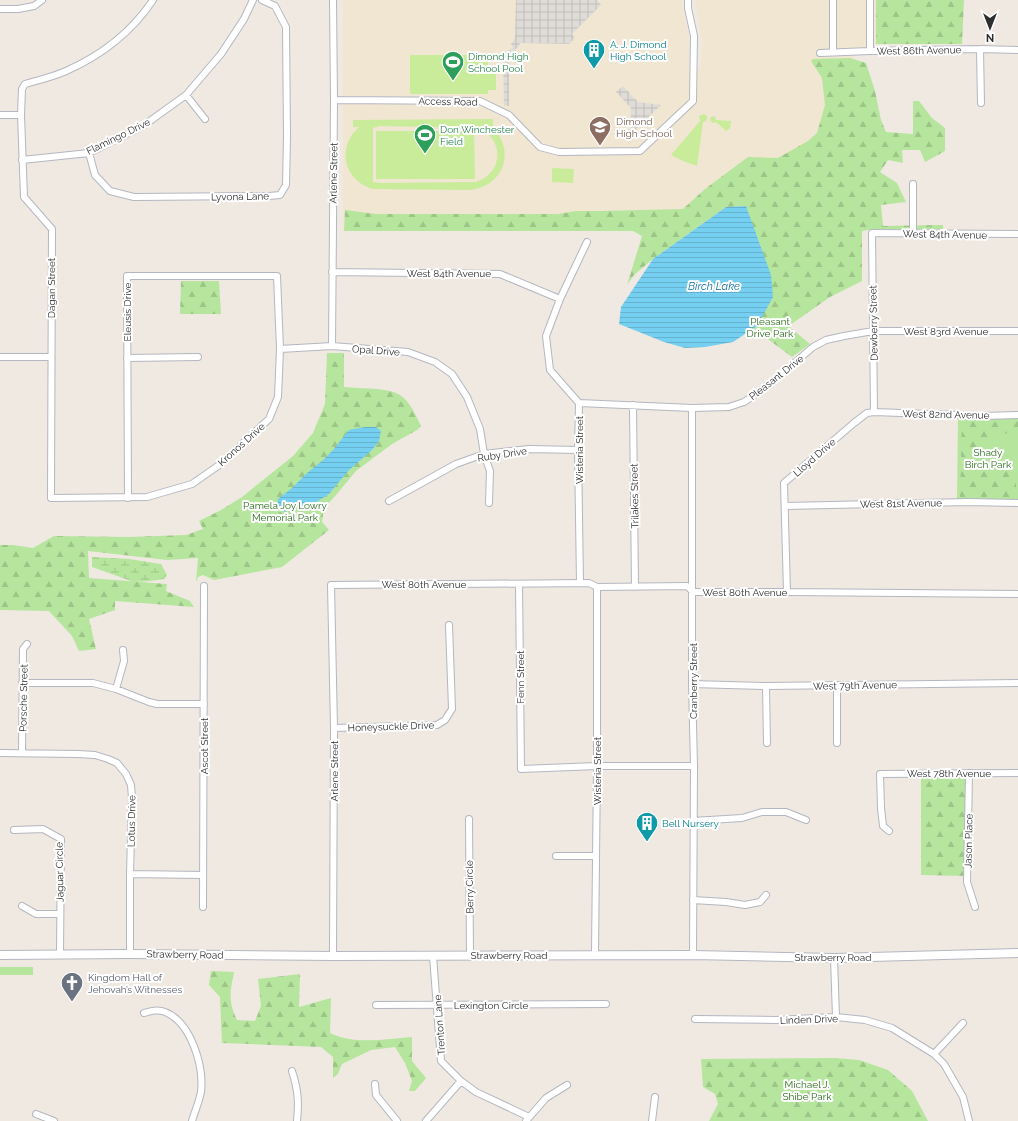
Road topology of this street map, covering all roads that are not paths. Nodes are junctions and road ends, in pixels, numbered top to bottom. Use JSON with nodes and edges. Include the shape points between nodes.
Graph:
{"nodes":[{"id":1,"x":42,"y":0,"type":"edge"},
{"id":2,"x":153,"y":0,"type":"edge"},
{"id":3,"x":253,"y":0,"type":"edge"},
{"id":4,"x":262,"y":0,"type":"edge"},
{"id":5,"x":333,"y":0,"type":"edge"},
{"id":6,"x":688,"y":0,"type":"edge"},
{"id":7,"x":833,"y":0,"type":"edge"},
{"id":8,"x":870,"y":0,"type":"edge"},
{"id":9,"x":0,"y":9,"type":"edge"},
{"id":10,"x":980,"y":50,"type":"junction"},
{"id":11,"x":1018,"y":50,"type":"edge"},
{"id":12,"x":870,"y":51,"type":"junction"},
{"id":13,"x":834,"y":52,"type":"junction"},
{"id":14,"x":820,"y":53,"type":"dead end"},
{"id":15,"x":186,"y":95,"type":"junction"},
{"id":16,"x":334,"y":100,"type":"junction"},
{"id":17,"x":981,"y":103,"type":"dead end"},
{"id":18,"x":0,"y":115,"type":"edge"},
{"id":19,"x":21,"y":115,"type":"junction"},
{"id":20,"x":205,"y":119,"type":"dead end"},
{"id":21,"x":89,"y":153,"type":"junction"},
{"id":22,"x":22,"y":160,"type":"junction"},
{"id":23,"x":913,"y":184,"type":"dead end"},
{"id":24,"x":872,"y":234,"type":"joint"},
{"id":25,"x":913,"y":234,"type":"junction"},
{"id":26,"x":1018,"y":234,"type":"edge"},
{"id":27,"x":587,"y":242,"type":"dead end"},
{"id":28,"x":332,"y":272,"type":"junction"},
{"id":29,"x":277,"y":276,"type":"joint"},
{"id":30,"x":560,"y":299,"type":"junction"},
{"id":31,"x":873,"y":331,"type":"junction"},
{"id":32,"x":1018,"y":331,"type":"edge"},
{"id":33,"x":332,"y":346,"type":"junction"},
{"id":34,"x":280,"y":349,"type":"junction"},
{"id":35,"x":0,"y":357,"type":"edge"},
{"id":36,"x":51,"y":357,"type":"junction"},
{"id":37,"x":198,"y":357,"type":"dead end"},
{"id":38,"x":127,"y":358,"type":"junction"},
{"id":39,"x":579,"y":403,"type":"junction"},
{"id":40,"x":633,"y":405,"type":"junction"},
{"id":41,"x":692,"y":408,"type":"junction"},
{"id":42,"x":874,"y":412,"type":"junction"},
{"id":43,"x":1018,"y":415,"type":"edge"},
{"id":44,"x":578,"y":450,"type":"junction"},
{"id":45,"x":484,"y":454,"type":"junction"},
{"id":46,"x":51,"y":498,"type":"joint"},
{"id":47,"x":128,"y":498,"type":"junction"},
{"id":48,"x":389,"y":501,"type":"dead end"},
{"id":49,"x":489,"y":503,"type":"dead end"},
{"id":50,"x":1018,"y":503,"type":"edge"},
{"id":51,"x":785,"y":506,"type":"junction"},
{"id":52,"x":580,"y":583,"type":"junction"},
{"id":53,"x":519,"y":584,"type":"junction"},
{"id":54,"x":331,"y":585,"type":"joint"},
{"id":55,"x":204,"y":586,"type":"dead end"},
{"id":56,"x":597,"y":587,"type":"junction"},
{"id":57,"x":635,"y":587,"type":"junction"},
{"id":58,"x":693,"y":592,"type":"junction"},
{"id":59,"x":787,"y":592,"type":"junction"},
{"id":60,"x":1018,"y":594,"type":"edge"},
{"id":61,"x":449,"y":625,"type":"dead end"},
{"id":62,"x":27,"y":644,"type":"dead end"},
{"id":63,"x":123,"y":650,"type":"dead end"},
{"id":64,"x":22,"y":683,"type":"junction"},
{"id":65,"x":1018,"y":683,"type":"edge"},
{"id":66,"x":692,"y":684,"type":"junction"},
{"id":67,"x":766,"y":686,"type":"junction"},
{"id":68,"x":837,"y":686,"type":"junction"},
{"id":69,"x":116,"y":688,"type":"junction"},
{"id":70,"x":204,"y":704,"type":"junction"},
{"id":71,"x":334,"y":728,"type":"junction"},
{"id":72,"x":767,"y":743,"type":"dead end"},
{"id":73,"x":836,"y":743,"type":"dead end"},
{"id":74,"x":0,"y":753,"type":"edge"},
{"id":75,"x":22,"y":753,"type":"junction"},
{"id":76,"x":597,"y":766,"type":"junction"},
{"id":77,"x":694,"y":766,"type":"junction"},
{"id":78,"x":969,"y":773,"type":"junction"},
{"id":79,"x":1018,"y":773,"type":"edge"},
{"id":80,"x":469,"y":819,"type":"dead end"},
{"id":81,"x":806,"y":820,"type":"dead end"},
{"id":82,"x":693,"y":821,"type":"junction"},
{"id":83,"x":14,"y":830,"type":"dead end"},
{"id":84,"x":889,"y":831,"type":"dead end"},
{"id":85,"x":556,"y":856,"type":"dead end"},
{"id":86,"x":596,"y":856,"type":"junction"},
{"id":87,"x":130,"y":874,"type":"junction"},
{"id":88,"x":203,"y":875,"type":"junction"},
{"id":89,"x":766,"y":895,"type":"dead end"},
{"id":90,"x":693,"y":900,"type":"junction"},
{"id":91,"x":22,"y":906,"type":"dead end"},
{"id":92,"x":203,"y":907,"type":"dead end"},
{"id":93,"x":975,"y":907,"type":"dead end"},
{"id":94,"x":60,"y":914,"type":"junction"},
{"id":95,"x":1018,"y":953,"type":"edge"},
{"id":96,"x":60,"y":954,"type":"junction"},
{"id":97,"x":130,"y":954,"type":"junction"},
{"id":98,"x":595,"y":954,"type":"junction"},
{"id":99,"x":0,"y":955,"type":"edge"},
{"id":100,"x":470,"y":955,"type":"junction"},
{"id":101,"x":693,"y":955,"type":"junction"},
{"id":102,"x":332,"y":956,"type":"junction"},
{"id":103,"x":433,"y":956,"type":"junction"},
{"id":104,"x":834,"y":958,"type":"junction"},
{"id":105,"x":606,"y":1004,"type":"dead end"},
{"id":106,"x":376,"y":1005,"type":"dead end"},
{"id":107,"x":437,"y":1005,"type":"junction"},
{"id":108,"x":144,"y":1013,"type":"dead end"},
{"id":109,"x":836,"y":1017,"type":"junction"},
{"id":110,"x":695,"y":1019,"type":"dead end"},
{"id":111,"x":963,"y":1023,"type":"dead end"},
{"id":112,"x":934,"y":1054,"type":"junction"},
{"id":113,"x":292,"y":1071,"type":"dead end"},
{"id":114,"x":460,"y":1081,"type":"junction"},
{"id":115,"x":375,"y":1084,"type":"dead end"},
{"id":116,"x":567,"y":1085,"type":"dead end"},
{"id":117,"x":654,"y":1097,"type":"dead end"},
{"id":118,"x":36,"y":1114,"type":"dead end"},
{"id":119,"x":527,"y":1119,"type":"edge"},
{"id":120,"x":54,"y":1121,"type":"edge"},
{"id":121,"x":192,"y":1121,"type":"edge"},
{"id":122,"x":297,"y":1121,"type":"edge"},
{"id":123,"x":397,"y":1121,"type":"edge"},
{"id":124,"x":426,"y":1121,"type":"edge"},
{"id":125,"x":652,"y":1121,"type":"edge"},
{"id":126,"x":969,"y":1121,"type":"edge"}],
"edges":[{"from":1,"to":9,"type":"street","via":[[34,6]]},
{"from":2,"to":19,"type":"street","name":"Dagan Street","via":[[123,36],[99,54],[65,72],[24,84]]},
{"from":3,"to":15,"type":"street","name":"Flamingo Drive","via":[[221,54]]},
{"from":4,"to":21,"type":"street","name":"Lyvona Lane","via":[[275,6],[286,27],[286,185],[280,194],[134,197],[110,191],[95,175]]},
{"from":5,"to":16,"type":"street","name":"Arlene Street"},
{"from":6,"to":16,"type":"street","name":"Access Road","via":[[694,36],[693,101],[640,151],[559,152],[540,147],[509,115],[480,101]]},
{"from":7,"to":13,"type":"street"},
{"from":8,"to":12,"type":"street"},
{"from":10,"to":11,"type":"street","name":"West 86th Avenue"},
{"from":10,"to":12,"type":"street","name":"West 86th Avenue"},
{"from":10,"to":17,"type":"street"},
{"from":12,"to":13,"type":"street","name":"West 86th Avenue"},
{"from":13,"to":14,"type":"street","name":"West 86th Avenue"},
{"from":15,"to":20,"type":"street"},
{"from":15,"to":21,"type":"street","name":"Flamingo Drive","via":[[144,126]]},
{"from":16,"to":28,"type":"street","name":"Arlene Street"},
{"from":18,"to":19,"type":"street"},
{"from":19,"to":22,"type":"street","name":"Dagan Street"},
{"from":21,"to":22,"type":"street","name":"Flamingo Drive"},
{"from":22,"to":36,"type":"street","name":"Dagan Street","via":[[24,196],[52,229]]},
{"from":23,"to":25,"type":"street"},
{"from":24,"to":25,"type":"street","name":"West 84th Avenue"},
{"from":24,"to":31,"type":"street","name":"Dewberry Street"},
{"from":25,"to":26,"type":"street","name":"West 84th Avenue"},
{"from":27,"to":30,"type":"street","name":"Wisteria Street"},
{"from":28,"to":30,"type":"street","name":"West 84th Avenue","via":[[500,274]]},
{"from":28,"to":33,"type":"street","name":"Arlene Street"},
{"from":29,"to":34,"type":"street","name":"Kronos Drive"},
{"from":29,"to":38,"type":"street","name":"Eleusis Drive","via":[[127,276]]},
{"from":30,"to":39,"type":"street","name":"Wisteria Street","via":[[546,336],[550,370]]},
{"from":31,"to":32,"type":"street","name":"West 83rd Avenue"},
{"from":31,"to":41,"type":"street","name":"Pleasant Drive","via":[[826,340],[813,347],[744,402],[729,407]]},
{"from":31,"to":42,"type":"street","name":"Dewberry Street"},
{"from":33,"to":34,"type":"street","name":"Opal Drive"},
{"from":33,"to":45,"type":"street","name":"Opal Drive","via":[[408,352],[435,362],[452,374],[467,397],[480,428]]},
{"from":34,"to":47,"type":"street","name":"Kronos Drive","via":[[278,398],[269,419],[225,461],[192,484],[147,498]]},
{"from":35,"to":36,"type":"street"},
{"from":36,"to":46,"type":"street","name":"Dagan Street"},
{"from":37,"to":38,"type":"street"},
{"from":38,"to":47,"type":"street","name":"Eleusis Drive"},
{"from":39,"to":40,"type":"street","name":"Pleasant Drive"},
{"from":39,"to":44,"type":"street","name":"Wisteria Street"},
{"from":40,"to":41,"type":"street","name":"Pleasant Drive"},
{"from":40,"to":57,"type":"street","name":"Trilakes Street"},
{"from":41,"to":58,"type":"street","name":"Cranberry Street"},
{"from":42,"to":43,"type":"street","name":"West 82nd Avenue"},
{"from":42,"to":51,"type":"street","name":"Lloyd Drive","via":[[867,413],[854,423],[784,483]]},
{"from":44,"to":45,"type":"street","name":"Ruby Drive","via":[[529,449]]},
{"from":44,"to":52,"type":"street","name":"Wisteria Street"},
{"from":45,"to":48,"type":"street","name":"Ruby Drive","via":[[456,464]]},
{"from":45,"to":49,"type":"street","name":"Opal Drive","via":[[490,470]]},
{"from":46,"to":47,"type":"street","name":"Kronos Drive"},
{"from":50,"to":51,"type":"street","name":"West 81st Avenue"},
{"from":51,"to":59,"type":"street","name":"Lloyd Drive"},
{"from":52,"to":53,"type":"street","name":"West 80th Avenue"},
{"from":52,"to":56,"type":"street","name":"West 80th Avenue"},
{"from":53,"to":54,"type":"street","name":"West 80th Avenue"},
{"from":53,"to":76,"type":"street","name":"Fenn Street","via":[[521,769]]},
{"from":54,"to":71,"type":"street","name":"Arlene Street"},
{"from":55,"to":70,"type":"street","name":"Ascot Street"},
{"from":56,"to":57,"type":"street","name":"West 80th Avenue"},
{"from":56,"to":76,"type":"street","name":"Wisteria Street"},
{"from":57,"to":58,"type":"street","name":"West 80th Avenue","via":[[687,586]]},
{"from":58,"to":59,"type":"street","name":"West 80th Avenue"},
{"from":58,"to":66,"type":"street","name":"Cranberry Street"},
{"from":59,"to":60,"type":"street","name":"West 80th Avenue"},
{"from":61,"to":71,"type":"street","name":"Honeysuckle Drive","via":[[452,709],[445,720],[437,725]]},
{"from":62,"to":64,"type":"street","name":"Porsche Street","via":[[23,649]]},
{"from":63,"to":69,"type":"street","via":[[124,662]]},
{"from":64,"to":69,"type":"street","via":[[93,683]]},
{"from":64,"to":75,"type":"street","name":"Porsche Street"},
{"from":65,"to":68,"type":"street","name":"West 79th Avenue"},
{"from":66,"to":67,"type":"street","name":"West 79th Avenue"},
{"from":66,"to":77,"type":"street","name":"Cranberry Street"},
{"from":67,"to":68,"type":"street","name":"West 79th Avenue"},
{"from":67,"to":72,"type":"street"},
{"from":68,"to":73,"type":"street"},
{"from":69,"to":70,"type":"street","via":[[157,704]]},
{"from":70,"to":88,"type":"street","name":"Ascot Street"},
{"from":71,"to":102,"type":"street","name":"Arlene Street"},
{"from":74,"to":75,"type":"street","name":"Lotus Drive"},
{"from":75,"to":87,"type":"street","name":"Lotus Drive","via":[[95,755],[117,763],[131,785]]},
{"from":76,"to":77,"type":"street"},
{"from":76,"to":86,"type":"street","name":"Wisteria Street"},
{"from":77,"to":82,"type":"street","name":"Cranberry Street"},
{"from":78,"to":79,"type":"street","name":"West 78th Avenue"},
{"from":78,"to":84,"type":"street","name":"West 78th Avenue","via":[[880,774],[883,826]]},
{"from":78,"to":93,"type":"street","name":"Jason Place","via":[[967,882]]},
{"from":80,"to":100,"type":"street","name":"Berry Circle"},
{"from":81,"to":82,"type":"street","via":[[786,812],[762,812],[742,818]]},
{"from":82,"to":90,"type":"street","name":"Cranberry Street"},
{"from":83,"to":94,"type":"street","name":"Jaguar Circle","via":[[43,829],[60,839]]},
{"from":85,"to":86,"type":"street"},
{"from":86,"to":98,"type":"street","name":"Wisteria Street"},
{"from":87,"to":88,"type":"street"},
{"from":87,"to":97,"type":"street","name":"Lotus Drive"},
{"from":88,"to":92,"type":"street","name":"Ascot Street"},
{"from":89,"to":90,"type":"street","via":[[760,902],[745,905]]},
{"from":90,"to":101,"type":"street","name":"Cranberry Street"},
{"from":91,"to":94,"type":"street","via":[[36,914]]},
{"from":94,"to":96,"type":"street","name":"Jaguar Circle"},
{"from":95,"to":104,"type":"street","name":"Strawberry Road"},
{"from":96,"to":97,"type":"street","name":"Strawberry Road"},
{"from":96,"to":99,"type":"street","name":"Strawberry Road"},
{"from":97,"to":102,"type":"street","name":"Strawberry Road"},
{"from":98,"to":100,"type":"street","name":"Strawberry Road"},
{"from":98,"to":101,"type":"street","name":"Strawberry Road"},
{"from":100,"to":103,"type":"street","name":"Strawberry Road"},
{"from":101,"to":104,"type":"street","name":"Strawberry Road"},
{"from":102,"to":103,"type":"street","name":"Strawberry Road"},
{"from":103,"to":107,"type":"street","name":"Trenton Lane"},
{"from":104,"to":109,"type":"street"},
{"from":105,"to":107,"type":"street","name":"Lexington Circle"},
{"from":106,"to":107,"type":"street","name":"Lexington Circle"},
{"from":107,"to":114,"type":"street","name":"Trenton Lane","via":[[441,1061]]},
{"from":108,"to":121,"type":"street","via":[[154,1010],[172,1016],[184,1027],[196,1050],[201,1091]]},
{"from":109,"to":110,"type":"street","name":"Linden Drive","via":[[776,1020]]},
{"from":109,"to":112,"type":"street","name":"Linden Drive","via":[[865,1020],[892,1028]]},
{"from":111,"to":112,"type":"street"},
{"from":112,"to":126,"type":"street","name":"Linden Drive","via":[[944,1064],[963,1097]]},
{"from":113,"to":122,"type":"street","via":[[298,1096]]},
{"from":114,"to":119,"type":"street","name":"Trenton Lane"},
{"from":114,"to":124,"type":"street"},
{"from":115,"to":123,"type":"street","via":[[376,1095]]},
{"from":116,"to":119,"type":"street","via":[[546,1098]]},
{"from":117,"to":125,"type":"street"},
{"from":118,"to":120,"type":"street"}]}
